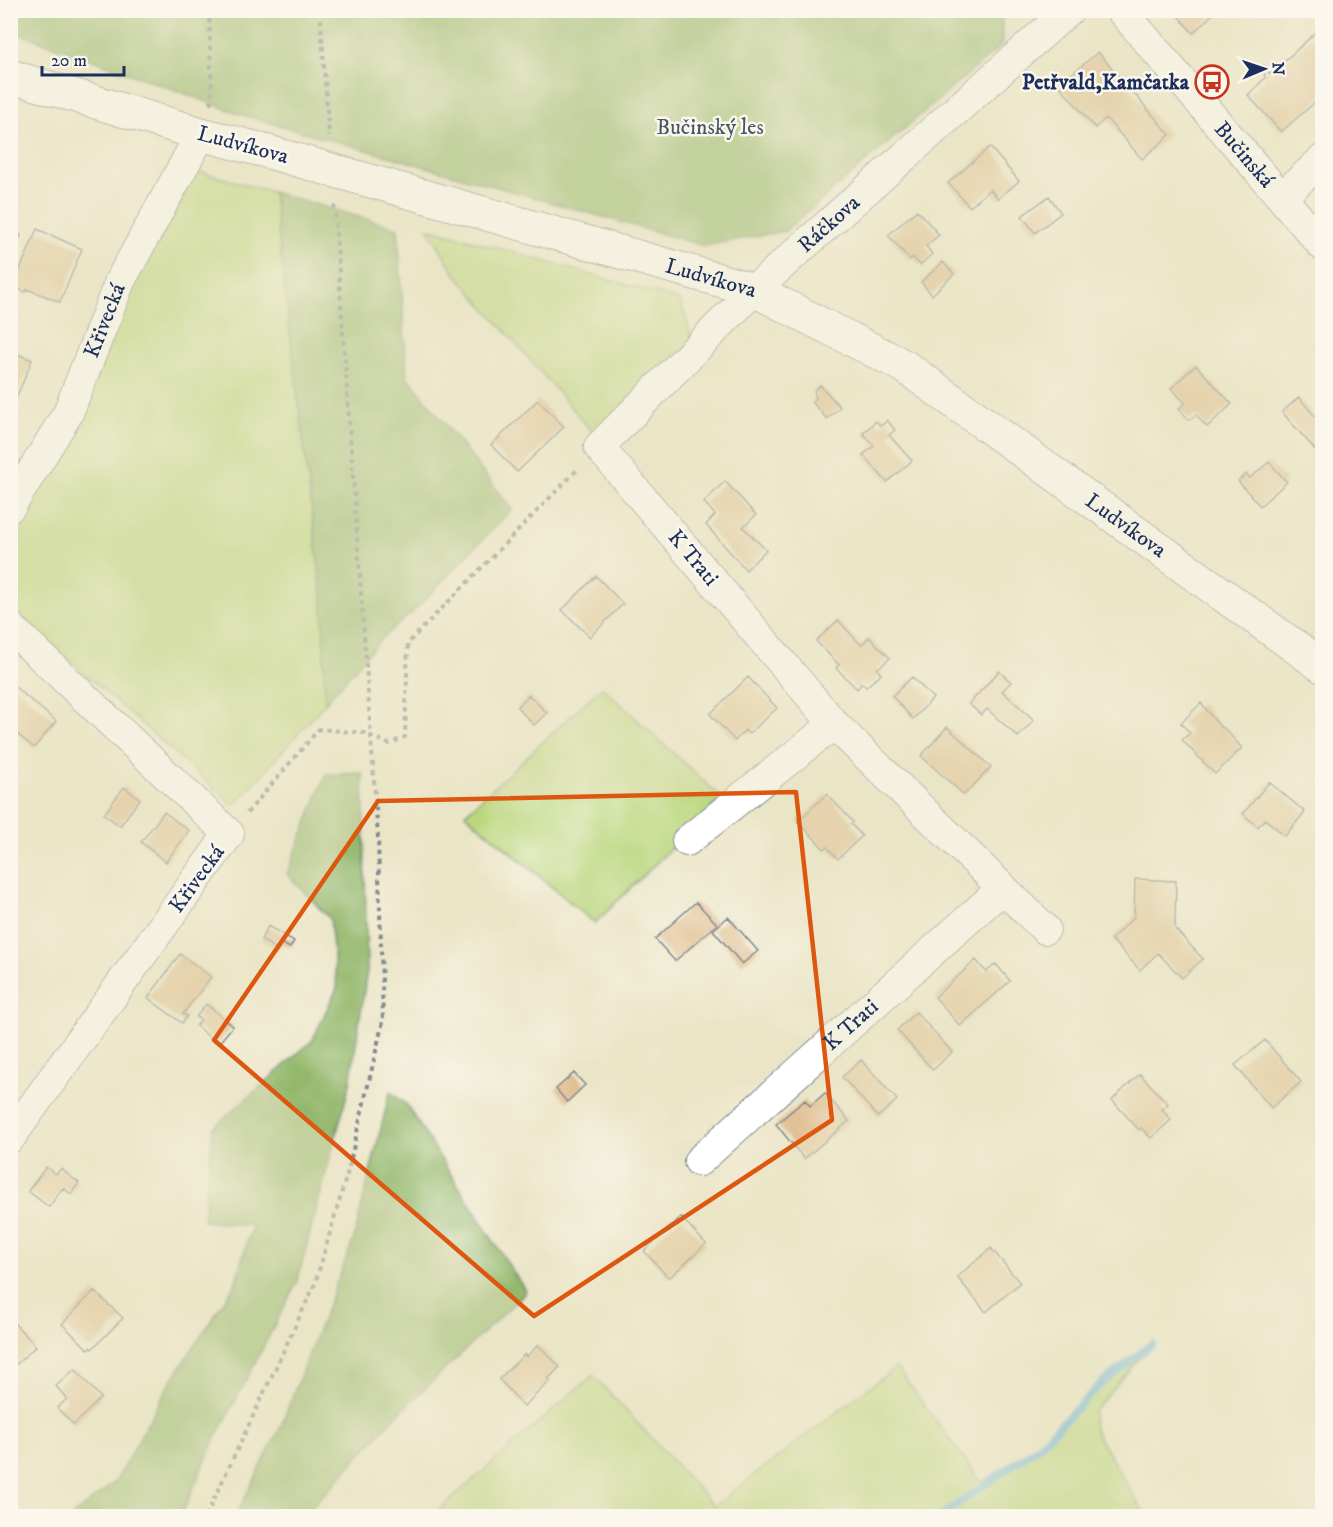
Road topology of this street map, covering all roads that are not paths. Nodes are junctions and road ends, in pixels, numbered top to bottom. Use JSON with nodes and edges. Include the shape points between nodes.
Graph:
{"nodes":[{"id":1,"x":1069,"y":10,"type":"edge"},
{"id":2,"x":1121,"y":10,"type":"edge"},
{"id":3,"x":10,"y":76,"type":"edge"},
{"id":4,"x":201,"y":134,"type":"junction"},
{"id":5,"x":1323,"y":160,"type":"edge"},
{"id":6,"x":1282,"y":197,"type":"junction"},
{"id":7,"x":1323,"y":245,"type":"edge"},
{"id":8,"x":754,"y":290,"type":"junction"},
{"id":9,"x":599,"y":447,"type":"joint"},
{"id":10,"x":10,"y":507,"type":"edge"},
{"id":11,"x":10,"y":627,"type":"edge"},
{"id":12,"x":1323,"y":666,"type":"edge"},
{"id":13,"x":834,"y":724,"type":"junction"},
{"id":14,"x":687,"y":841,"type":"dead end"},
{"id":15,"x":1003,"y":888,"type":"junction"},
{"id":16,"x":1046,"y":929,"type":"dead end"},
{"id":17,"x":10,"y":1138,"type":"edge"},
{"id":18,"x":699,"y":1161,"type":"dead end"}],
"edges":[{"from":1,"to":8,"type":"street","name":"Ráčkova"},
{"from":2,"to":6,"type":"street","name":"Bučinská"},
{"from":3,"to":4,"type":"street","name":"Ludvíkova"},
{"from":4,"to":8,"type":"street","name":"Ludvíkova","bridge":true},
{"from":4,"to":10,"type":"street","name":"Křivecká","via":[[120,282],[68,413]]},
{"from":5,"to":6,"type":"street"},
{"from":6,"to":7,"type":"street","name":"Bučinská"},
{"from":8,"to":9,"type":"street","name":"Ráčkova"},
{"from":8,"to":12,"type":"street","name":"Ludvíkova","via":[[904,366]]},
{"from":9,"to":13,"type":"street","name":"K Trati"},
{"from":11,"to":17,"type":"street","name":"Křivecká","via":[[229,834]]},
{"from":13,"to":14,"type":"street"},
{"from":13,"to":15,"type":"street","name":"K Trati"},
{"from":15,"to":16,"type":"street","name":"K Trati"},
{"from":15,"to":18,"type":"street","name":"K Trati"}]}
